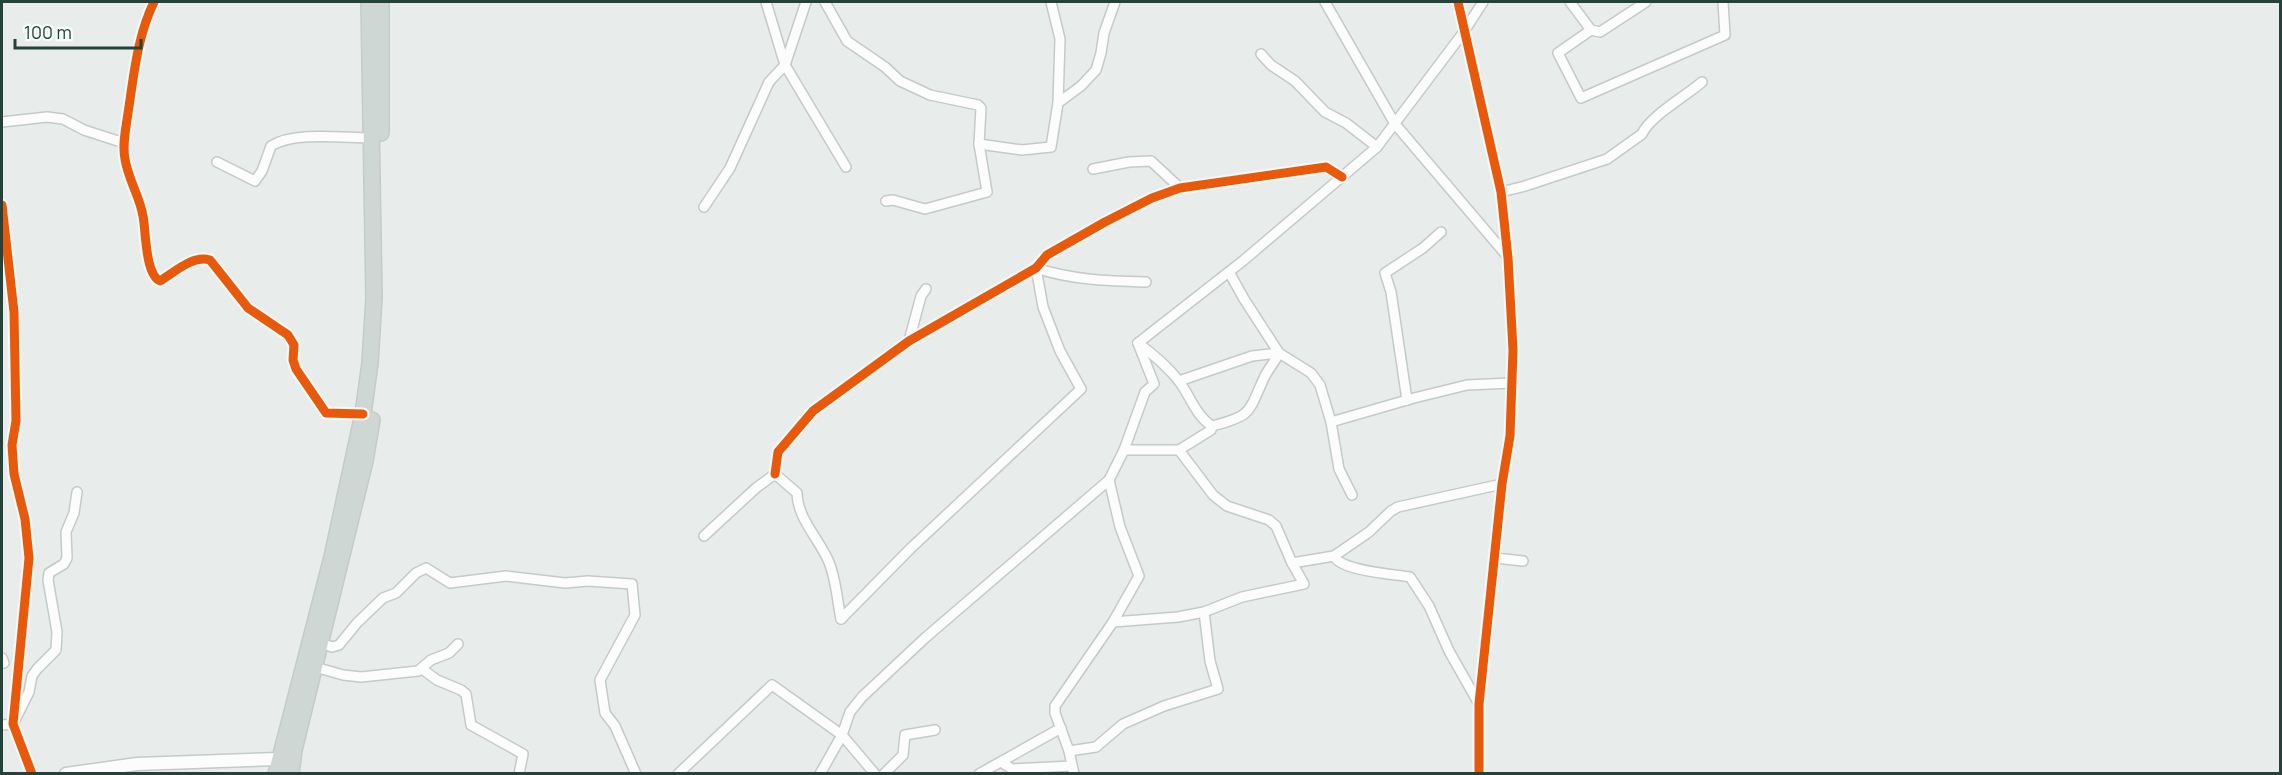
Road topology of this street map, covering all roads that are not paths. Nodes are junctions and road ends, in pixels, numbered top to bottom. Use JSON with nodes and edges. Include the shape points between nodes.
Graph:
{"nodes":[{"id":1,"x":154,"y":2,"type":"edge"},
{"id":2,"x":369,"y":2,"type":"edge"},
{"id":3,"x":381,"y":2,"type":"edge"},
{"id":4,"x":766,"y":2,"type":"edge"},
{"id":5,"x":806,"y":2,"type":"edge"},
{"id":6,"x":825,"y":2,"type":"edge"},
{"id":7,"x":1051,"y":2,"type":"edge"},
{"id":8,"x":1116,"y":2,"type":"edge"},
{"id":9,"x":1325,"y":2,"type":"edge"},
{"id":10,"x":1458,"y":2,"type":"edge"},
{"id":11,"x":1484,"y":2,"type":"edge"},
{"id":12,"x":1570,"y":2,"type":"edge"},
{"id":13,"x":1646,"y":2,"type":"edge"},
{"id":14,"x":1723,"y":2,"type":"edge"},
{"id":15,"x":1591,"y":30,"type":"junction"},
{"id":16,"x":1463,"y":33,"type":"junction"},
{"id":17,"x":1261,"y":54,"type":"dead end"},
{"id":18,"x":784,"y":65,"type":"junction"},
{"id":19,"x":1702,"y":82,"type":"dead end"},
{"id":20,"x":1058,"y":103,"type":"junction"},
{"id":21,"x":2,"y":122,"type":"edge"},
{"id":22,"x":1395,"y":124,"type":"junction"},
{"id":23,"x":371,"y":138,"type":"junction"},
{"id":24,"x":124,"y":143,"type":"junction"},
{"id":25,"x":979,"y":144,"type":"junction"},
{"id":26,"x":1377,"y":147,"type":"junction"},
{"id":27,"x":217,"y":162,"type":"dead end"},
{"id":28,"x":846,"y":167,"type":"dead end"},
{"id":29,"x":1093,"y":169,"type":"dead end"},
{"id":30,"x":1342,"y":177,"type":"junction"},
{"id":31,"x":1180,"y":188,"type":"junction"},
{"id":32,"x":1501,"y":192,"type":"junction"},
{"id":33,"x":886,"y":201,"type":"dead end"},
{"id":34,"x":2,"y":205,"type":"edge"},
{"id":35,"x":704,"y":207,"type":"dead end"},
{"id":36,"x":1441,"y":231,"type":"dead end"},
{"id":37,"x":1508,"y":258,"type":"junction"},
{"id":38,"x":1036,"y":268,"type":"junction"},
{"id":39,"x":1229,"y":272,"type":"junction"},
{"id":40,"x":1146,"y":282,"type":"dead end"},
{"id":41,"x":926,"y":289,"type":"dead end"},
{"id":42,"x":909,"y":341,"type":"junction"},
{"id":43,"x":1138,"y":343,"type":"junction"},
{"id":44,"x":1279,"y":353,"type":"junction"},
{"id":45,"x":1179,"y":381,"type":"junction"},
{"id":46,"x":1512,"y":383,"type":"junction"},
{"id":47,"x":1407,"y":400,"type":"junction"},
{"id":48,"x":363,"y":414,"type":"junction"},
{"id":49,"x":1331,"y":422,"type":"junction"},
{"id":50,"x":1212,"y":426,"type":"junction"},
{"id":51,"x":1124,"y":450,"type":"junction"},
{"id":52,"x":1179,"y":450,"type":"junction"},
{"id":53,"x":775,"y":474,"type":"junction"},
{"id":54,"x":1109,"y":480,"type":"junction"},
{"id":55,"x":1502,"y":484,"type":"junction"},
{"id":56,"x":77,"y":492,"type":"dead end"},
{"id":57,"x":1352,"y":495,"type":"dead end"},
{"id":58,"x":704,"y":536,"type":"dead end"},
{"id":59,"x":1334,"y":556,"type":"junction"},
{"id":60,"x":1495,"y":558,"type":"junction"},
{"id":61,"x":1523,"y":561,"type":"dead end"},
{"id":62,"x":1292,"y":563,"type":"junction"},
{"id":63,"x":1204,"y":612,"type":"junction"},
{"id":64,"x":1113,"y":622,"type":"junction"},
{"id":65,"x":321,"y":643,"type":"junction"},
{"id":66,"x":458,"y":644,"type":"dead end"},
{"id":67,"x":315,"y":668,"type":"junction"},
{"id":68,"x":422,"y":669,"type":"junction"},
{"id":69,"x":1479,"y":704,"type":"junction"},
{"id":70,"x":13,"y":724,"type":"junction"},
{"id":71,"x":2,"y":725,"type":"edge"},
{"id":72,"x":1061,"y":728,"type":"junction"},
{"id":73,"x":935,"y":730,"type":"dead end"},
{"id":74,"x":842,"y":735,"type":"junction"},
{"id":75,"x":1069,"y":751,"type":"junction"},
{"id":76,"x":1001,"y":762,"type":"junction"},
{"id":77,"x":277,"y":766,"type":"edge"},
{"id":78,"x":115,"y":770,"type":"edge"},
{"id":79,"x":1073,"y":770,"type":"edge"},
{"id":80,"x":1012,"y":771,"type":"edge"},
{"id":81,"x":32,"y":774,"type":"edge"},
{"id":82,"x":66,"y":774,"type":"edge"},
{"id":83,"x":291,"y":774,"type":"edge"},
{"id":84,"x":519,"y":774,"type":"edge"},
{"id":85,"x":636,"y":774,"type":"edge"},
{"id":86,"x":678,"y":774,"type":"edge"},
{"id":87,"x":820,"y":774,"type":"edge"},
{"id":88,"x":875,"y":774,"type":"edge"},
{"id":89,"x":884,"y":774,"type":"edge"},
{"id":90,"x":979,"y":774,"type":"edge"},
{"id":91,"x":1479,"y":774,"type":"edge"}],
"edges":[{"from":1,"to":24,"type":"street","via":[[138,48]]},
{"from":2,"to":23,"type":"main road"},
{"from":3,"to":65,"type":"main road","via":[[380,368],[365,461]]},
{"from":4,"to":18,"type":"street"},
{"from":5,"to":18,"type":"street"},
{"from":6,"to":25,"type":"street","via":[[847,41],[900,81],[930,95],[978,105]]},
{"from":7,"to":20,"type":"street","via":[[1060,39]]},
{"from":8,"to":20,"type":"street","via":[[1096,70]]},
{"from":9,"to":22,"type":"street"},
{"from":10,"to":16,"type":"street"},
{"from":11,"to":16,"type":"street"},
{"from":12,"to":15,"type":"street"},
{"from":13,"to":15,"type":"street","via":[[1600,32]]},
{"from":14,"to":15,"type":"street","via":[[1725,35],[1581,98],[1558,53]]},
{"from":16,"to":22,"type":"street"},
{"from":16,"to":32,"type":"street"},
{"from":17,"to":26,"type":"street","via":[[1325,112]]},
{"from":18,"to":28,"type":"street"},
{"from":18,"to":35,"type":"street","via":[[769,82],[730,168]]},
{"from":19,"to":32,"type":"street","via":[[1607,159]]},
{"from":20,"to":25,"type":"street","via":[[1051,147],[1022,150]]},
{"from":21,"to":24,"type":"street","via":[[63,119]]},
{"from":22,"to":26,"type":"street"},
{"from":22,"to":37,"type":"street"},
{"from":23,"to":27,"type":"street","via":[[280,141],[271,146],[255,181]]},
{"from":23,"to":48,"type":"main road","via":[[374,298]]},
{"from":24,"to":48,"type":"street","via":[[125,159],[143,216],[146,250],[157,281],[195,260],[210,260],[248,308],[288,335],[294,345],[296,369],[326,413]]},
{"from":25,"to":33,"type":"street","via":[[987,192],[933,208]]},
{"from":26,"to":30,"type":"street"},
{"from":29,"to":31,"type":"street","via":[[1151,161]]},
{"from":30,"to":31,"type":"street","via":[[1326,167]]},
{"from":30,"to":39,"type":"street"},
{"from":31,"to":38,"type":"street","via":[[1105,222],[1047,255]]},
{"from":32,"to":37,"type":"street"},
{"from":34,"to":70,"type":"street","via":[[14,312],[14,474],[29,558]]},
{"from":36,"to":47,"type":"street","via":[[1385,273]]},
{"from":37,"to":46,"type":"street"},
{"from":38,"to":40,"type":"street","via":[[1092,280]]},
{"from":38,"to":42,"type":"street"},
{"from":38,"to":53,"type":"street","via":[[1043,307],[1060,351],[1081,389],[841,619],[829,561],[812,533],[797,493]]},
{"from":39,"to":43,"type":"street"},
{"from":39,"to":44,"type":"street"},
{"from":41,"to":42,"type":"street"},
{"from":42,"to":53,"type":"street","via":[[813,411],[778,452]]},
{"from":43,"to":45,"type":"street"},
{"from":43,"to":51,"type":"street","via":[[1154,384],[1145,392]]},
{"from":44,"to":45,"type":"street","via":[[1251,356]]},
{"from":44,"to":49,"type":"street","via":[[1311,373],[1320,385]]},
{"from":44,"to":50,"type":"street","via":[[1255,404],[1238,419]]},
{"from":45,"to":50,"type":"street","via":[[1204,421]]},
{"from":46,"to":47,"type":"street","via":[[1467,385]]},
{"from":46,"to":55,"type":"street","via":[[1510,436]]},
{"from":47,"to":49,"type":"street"},
{"from":48,"to":77,"type":"main road","via":[[332,557]]},
{"from":49,"to":57,"type":"street","via":[[1340,469]]},
{"from":50,"to":52,"type":"street"},
{"from":51,"to":52,"type":"street"},
{"from":51,"to":54,"type":"street"},
{"from":52,"to":62,"type":"street","via":[[1213,495],[1227,506],[1276,526]]},
{"from":53,"to":58,"type":"street"},
{"from":54,"to":64,"type":"street","via":[[1120,528],[1139,573]]},
{"from":54,"to":74,"type":"street","via":[[862,697],[850,712]]},
{"from":55,"to":59,"type":"street","via":[[1398,507]]},
{"from":55,"to":60,"type":"street"},
{"from":56,"to":70,"type":"street","via":[[66,532],[67,558],[49,573],[48,580],[57,632],[56,650],[32,676],[29,692]]},
{"from":59,"to":62,"type":"street"},
{"from":59,"to":69,"type":"street","via":[[1347,566],[1410,577]]},
{"from":60,"to":61,"type":"street"},
{"from":60,"to":69,"type":"street"},
{"from":62,"to":63,"type":"street","via":[[1303,585],[1242,597]]},
{"from":63,"to":64,"type":"street"},
{"from":63,"to":75,"type":"street","via":[[1218,689],[1123,724],[1096,747]]},
{"from":64,"to":72,"type":"street","via":[[1055,706]]},
{"from":65,"to":67,"type":"main road"},
{"from":65,"to":85,"type":"street","via":[[339,645],[383,598],[396,593],[426,568],[450,583],[506,576],[565,583],[632,584],[634,615],[600,680],[605,713],[615,726]]},
{"from":66,"to":68,"type":"street"},
{"from":67,"to":68,"type":"street","via":[[361,677]]},
{"from":67,"to":83,"type":"main road"},
{"from":68,"to":84,"type":"street","via":[[466,694],[471,725],[523,754]]},
{"from":69,"to":91,"type":"street"},
{"from":70,"to":71,"type":"street"},
{"from":70,"to":81,"type":"street"},
{"from":72,"to":75,"type":"street"},
{"from":72,"to":76,"type":"street"},
{"from":73,"to":89,"type":"street","via":[[905,735],[903,755]]},
{"from":74,"to":86,"type":"street","via":[[772,685]]},
{"from":74,"to":87,"type":"street"},
{"from":74,"to":88,"type":"street"},
{"from":75,"to":79,"type":"street"},
{"from":76,"to":80,"type":"street"},
{"from":76,"to":90,"type":"street"},
{"from":77,"to":78,"type":"street"},
{"from":78,"to":82,"type":"street"},
{"from":79,"to":80,"type":"street"}]}
